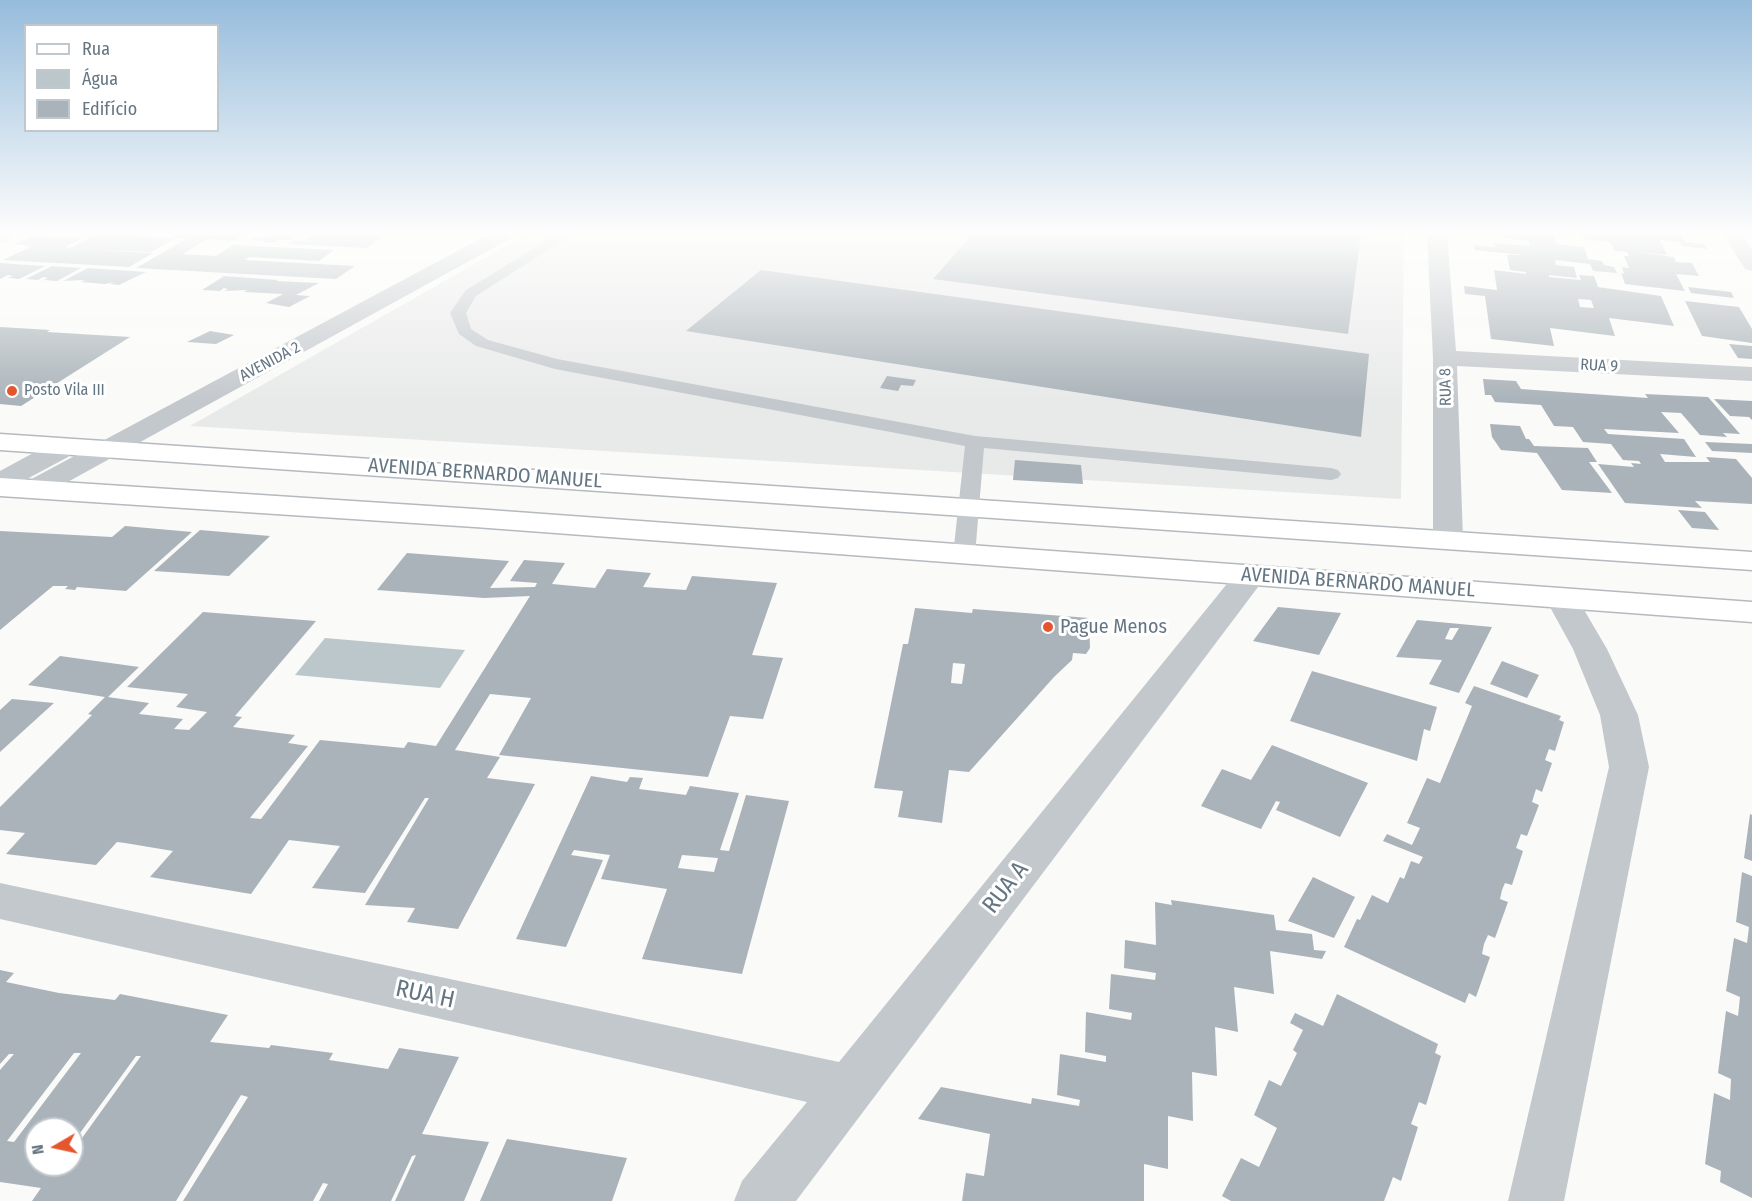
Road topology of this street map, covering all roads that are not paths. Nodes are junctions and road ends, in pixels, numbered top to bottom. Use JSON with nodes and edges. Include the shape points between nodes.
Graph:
{"nodes":[{"id":1,"x":358,"y":290,"type":"edge"},
{"id":2,"x":401,"y":290,"type":"edge"},
{"id":3,"x":476,"y":290,"type":"edge"},
{"id":4,"x":1441,"y":290,"type":"edge"},
{"id":5,"x":1445,"y":357,"type":"junction"},
{"id":6,"x":1752,"y":374,"type":"edge"},
{"id":7,"x":0,"y":442,"type":"edge"},
{"id":8,"x":975,"y":442,"type":"junction"},
{"id":9,"x":67,"y":447,"type":"junction"},
{"id":10,"x":107,"y":450,"type":"junction"},
{"id":11,"x":1331,"y":474,"type":"dead end"},
{"id":12,"x":0,"y":484,"type":"edge"},
{"id":13,"x":34,"y":489,"type":"junction"},
{"id":14,"x":969,"y":508,"type":"junction"},
{"id":15,"x":1448,"y":540,"type":"junction"},
{"id":16,"x":964,"y":555,"type":"junction"},
{"id":17,"x":1752,"y":561,"type":"edge"},
{"id":18,"x":1250,"y":576,"type":"junction"},
{"id":19,"x":1561,"y":598,"type":"junction"},
{"id":20,"x":1752,"y":612,"type":"edge"},
{"id":21,"x":0,"y":902,"type":"edge"},
{"id":22,"x":850,"y":1088,"type":"junction"},
{"id":23,"x":762,"y":1201,"type":"edge"},
{"id":24,"x":1536,"y":1201,"type":"edge"}],
"edges":[{"from":1,"to":9,"type":"street","name":"AVENIDA 2"},
{"from":2,"to":10,"type":"street","name":"AVENIDA 2"},
{"from":3,"to":8,"type":"lane","via":[[458,313],[464,331],[482,343],[555,364]]},
{"from":4,"to":5,"type":"street","name":"RUA 8"},
{"from":5,"to":6,"type":"street","name":"RUA 9"},
{"from":5,"to":15,"type":"street","name":"RUA 8"},
{"from":7,"to":9,"type":"main road","name":"AVENIDA BERNARDO MANUEL"},
{"from":8,"to":11,"type":"lane"},
{"from":8,"to":14,"type":"lane"},
{"from":9,"to":10,"type":"main road","name":"AVENIDA BERNARDO MANUEL"},
{"from":9,"to":12,"type":"street","name":"AVENIDA 2"},
{"from":10,"to":13,"type":"street","name":"AVENIDA 2"},
{"from":10,"to":14,"type":"main road","name":"AVENIDA BERNARDO MANUEL"},
{"from":12,"to":13,"type":"main road","name":"AVENIDA BERNARDO MANUEL"},
{"from":13,"to":16,"type":"main road","name":"AVENIDA BERNARDO MANUEL"},
{"from":14,"to":15,"type":"main road","name":"AVENIDA BERNARDO MANUEL"},
{"from":14,"to":16,"type":"lane"},
{"from":15,"to":17,"type":"main road","name":"AVENIDA BERNARDO MANUEL"},
{"from":16,"to":18,"type":"main road","name":"AVENIDA BERNARDO MANUEL"},
{"from":18,"to":19,"type":"main road","name":"AVENIDA BERNARDO MANUEL"},
{"from":18,"to":22,"type":"street","name":"RUA A"},
{"from":19,"to":20,"type":"main road","name":"AVENIDA BERNARDO MANUEL"},
{"from":19,"to":24,"type":"street","via":[[1619,715],[1629,767]]},
{"from":21,"to":22,"type":"street","name":"RUA H"},
{"from":22,"to":23,"type":"street","name":"RUA A"}]}
